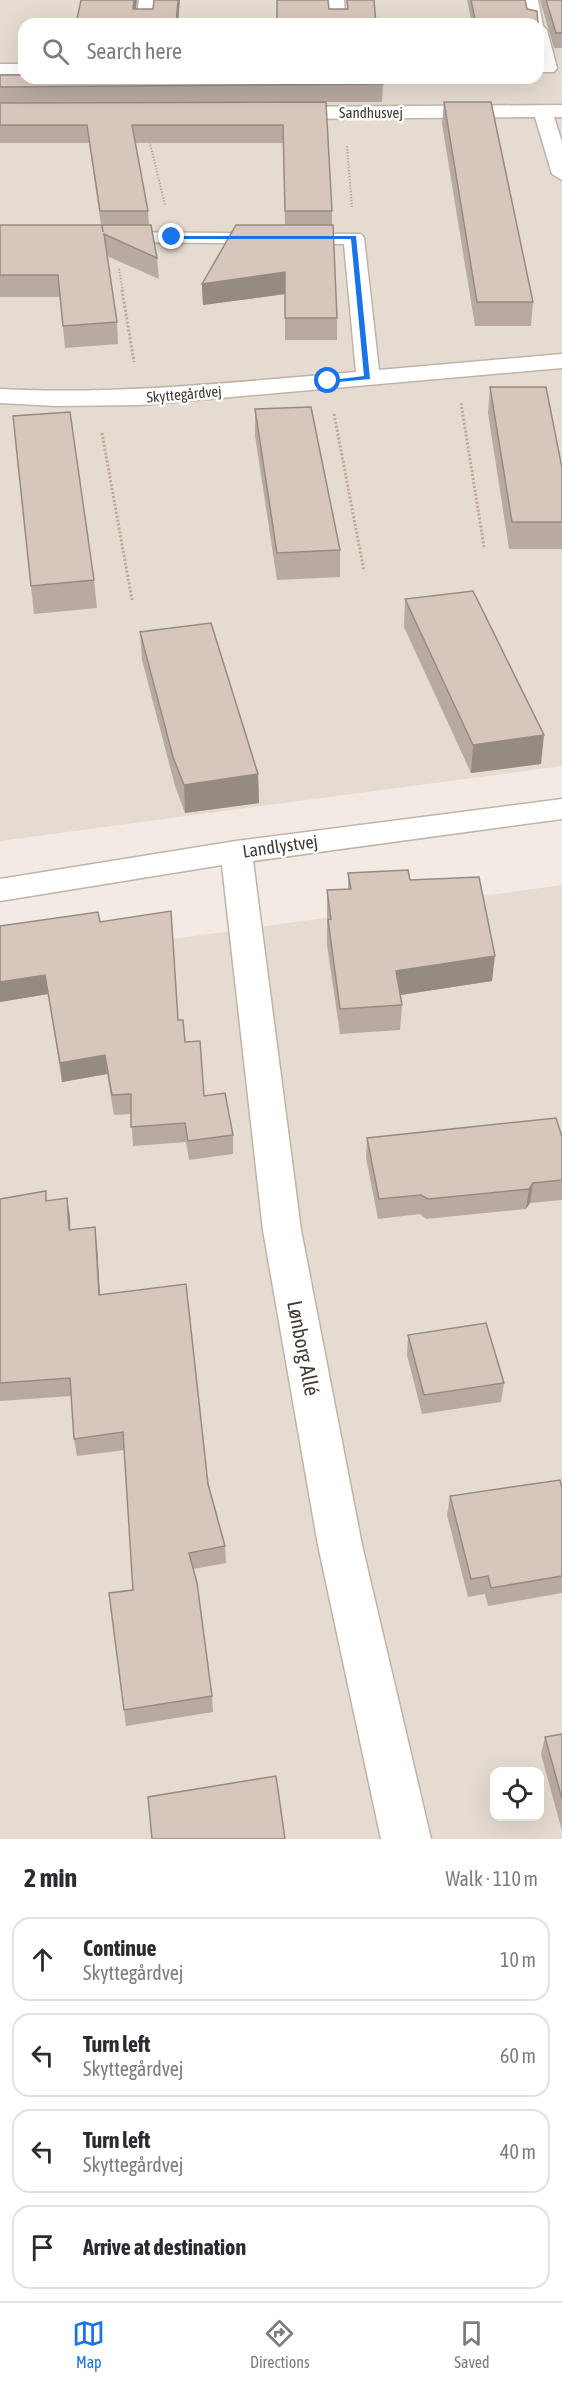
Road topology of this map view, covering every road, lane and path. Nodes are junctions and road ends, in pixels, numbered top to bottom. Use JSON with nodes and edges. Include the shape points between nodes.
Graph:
{"nodes":[{"id":1,"x":147,"y":0,"type":"edge"},
{"id":2,"x":336,"y":0,"type":"edge"},
{"id":3,"x":530,"y":0,"type":"edge"},
{"id":4,"x":145,"y":18,"type":"edge"},
{"id":5,"x":338,"y":18,"type":"edge"},
{"id":6,"x":534,"y":18,"type":"edge"},
{"id":7,"x":544,"y":51,"type":"edge"},
{"id":8,"x":549,"y":68,"type":"edge"},
{"id":9,"x":0,"y":69,"type":"edge"},
{"id":10,"x":18,"y":69,"type":"edge"},
{"id":11,"x":553,"y":111,"type":"edge"},
{"id":12,"x":344,"y":112,"type":"junction"},
{"id":13,"x":262,"y":113,"type":"edge"},
{"id":14,"x":149,"y":136,"type":"edge"},
{"id":15,"x":562,"y":174,"type":"edge"},
{"id":16,"x":172,"y":237,"type":"junction"},
{"id":17,"x":92,"y":238,"type":"edge"},
{"id":18,"x":114,"y":238,"type":"junction"},
{"id":19,"x":354,"y":238,"type":"junction"},
{"id":20,"x":562,"y":361,"type":"edge"},
{"id":21,"x":455,"y":370,"type":"junction"},
{"id":22,"x":368,"y":377,"type":"junction"},
{"id":23,"x":328,"y":381,"type":"junction"},
{"id":24,"x":0,"y":396,"type":"edge"},
{"id":25,"x":140,"y":398,"type":"junction"},
{"id":26,"x":96,"y":399,"type":"junction"},
{"id":27,"x":483,"y":547,"type":"dead end"},
{"id":28,"x":364,"y":571,"type":"dead end"},
{"id":29,"x":132,"y":600,"type":"dead end"},
{"id":30,"x":562,"y":809,"type":"edge"},
{"id":31,"x":236,"y":852,"type":"junction"},
{"id":32,"x":0,"y":890,"type":"edge"},
{"id":33,"x":406,"y":1839,"type":"edge"}],
"edges":[{"from":1,"to":4,"type":"street"},
{"from":2,"to":5,"type":"street"},
{"from":3,"to":6,"type":"street"},
{"from":7,"to":8,"type":"street"},
{"from":9,"to":10,"type":"street"},
{"from":11,"to":12,"type":"street","name":"Sandhusvej"},
{"from":11,"to":15,"type":"street"},
{"from":12,"to":13,"type":"street","name":"Sandhusvej"},
{"from":12,"to":19,"type":"path"},
{"from":14,"to":16,"type":"path"},
{"from":16,"to":18,"type":"street"},
{"from":16,"to":19,"type":"street"},
{"from":17,"to":18,"type":"street"},
{"from":18,"to":25,"type":"path"},
{"from":19,"to":22,"type":"street"},
{"from":20,"to":21,"type":"street","name":"Skyttegårdvej"},
{"from":21,"to":22,"type":"street","name":"Skyttegårdvej"},
{"from":21,"to":27,"type":"path"},
{"from":22,"to":23,"type":"street","name":"Skyttegårdvej"},
{"from":23,"to":25,"type":"street","name":"Skyttegårdvej"},
{"from":23,"to":28,"type":"path"},
{"from":24,"to":26,"type":"street","name":"Skyttegårdvej"},
{"from":25,"to":26,"type":"street","name":"Skyttegårdvej"},
{"from":26,"to":29,"type":"path"},
{"from":30,"to":31,"type":"street","name":"Landlystvej"},
{"from":31,"to":32,"type":"street","name":"Landlystvej"},
{"from":31,"to":33,"type":"street","name":"Lønborg Allé","via":[[282,1230],[340,1545]]}]}
